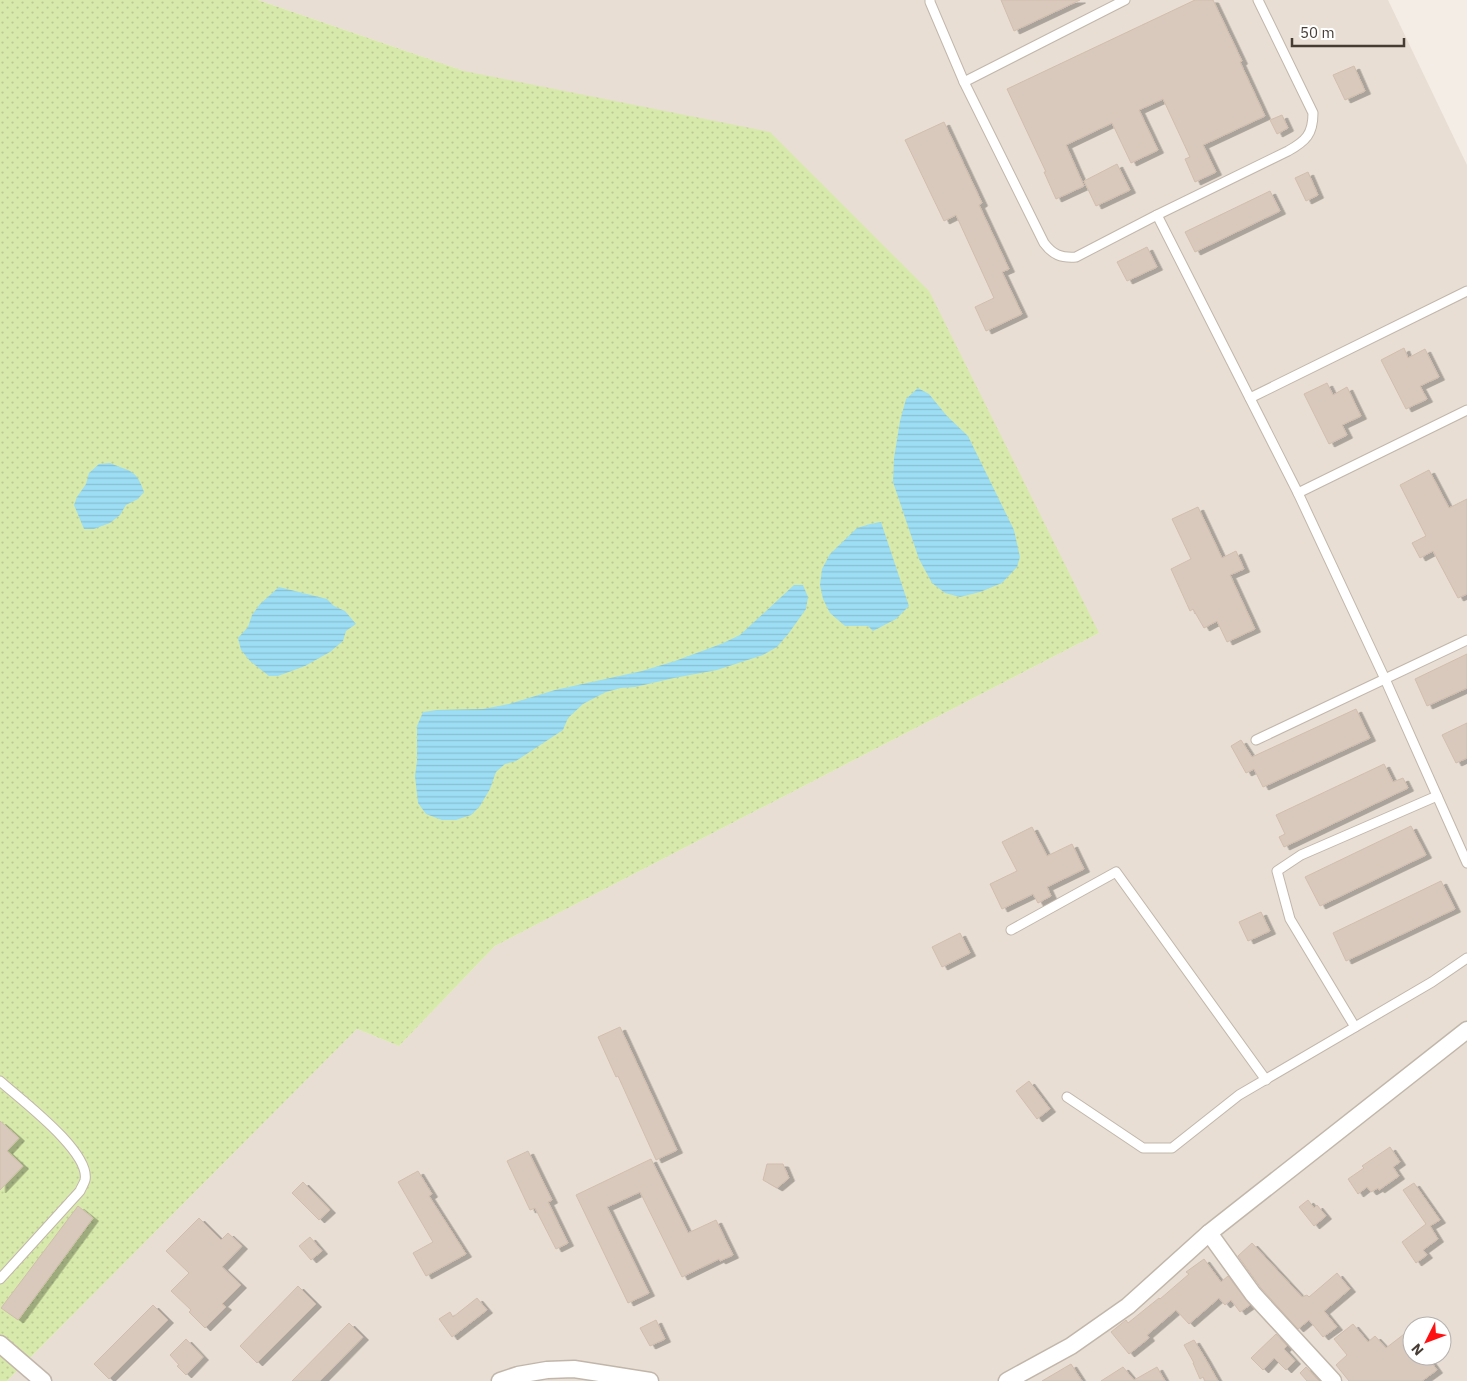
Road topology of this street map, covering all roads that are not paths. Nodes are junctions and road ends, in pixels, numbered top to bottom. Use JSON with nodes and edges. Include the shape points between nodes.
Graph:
{"nodes":[{"id":1,"x":930,"y":0,"type":"edge"},
{"id":2,"x":1125,"y":0,"type":"edge"},
{"id":3,"x":1258,"y":0,"type":"edge"},
{"id":4,"x":964,"y":82,"type":"junction"},
{"id":5,"x":1157,"y":215,"type":"junction"},
{"id":6,"x":1467,"y":291,"type":"edge"},
{"id":7,"x":1250,"y":398,"type":"junction"},
{"id":8,"x":1467,"y":410,"type":"edge"},
{"id":9,"x":1298,"y":493,"type":"junction"},
{"id":10,"x":1467,"y":640,"type":"edge"},
{"id":11,"x":1385,"y":679,"type":"junction"},
{"id":12,"x":1256,"y":740,"type":"dead end"},
{"id":13,"x":1438,"y":796,"type":"junction"},
{"id":14,"x":1467,"y":863,"type":"edge"},
{"id":15,"x":1011,"y":930,"type":"dead end"},
{"id":16,"x":1467,"y":958,"type":"edge"},
{"id":17,"x":1355,"y":1027,"type":"junction"},
{"id":18,"x":1467,"y":1030,"type":"edge"},
{"id":19,"x":1266,"y":1080,"type":"junction"},
{"id":20,"x":0,"y":1081,"type":"edge"},
{"id":21,"x":1067,"y":1097,"type":"dead end"},
{"id":22,"x":1209,"y":1234,"type":"junction"},
{"id":23,"x":0,"y":1279,"type":"edge"},
{"id":24,"x":0,"y":1344,"type":"edge"},
{"id":25,"x":43,"y":1381,"type":"edge"},
{"id":26,"x":500,"y":1381,"type":"edge"},
{"id":27,"x":650,"y":1381,"type":"edge"},
{"id":28,"x":1007,"y":1381,"type":"edge"},
{"id":29,"x":1333,"y":1381,"type":"edge"}],
"edges":[{"from":1,"to":4,"type":"lane"},
{"from":2,"to":4,"type":"lane"},
{"from":3,"to":5,"type":"lane","via":[[1312,113],[1313,124],[1308,136],[1288,151]]},
{"from":4,"to":5,"type":"lane","via":[[1050,252],[1058,257],[1076,256]]},
{"from":5,"to":7,"type":"lane"},
{"from":6,"to":7,"type":"lane"},
{"from":7,"to":9,"type":"lane"},
{"from":8,"to":9,"type":"lane"},
{"from":9,"to":11,"type":"lane"},
{"from":10,"to":11,"type":"lane"},
{"from":11,"to":12,"type":"lane"},
{"from":11,"to":13,"type":"lane"},
{"from":13,"to":14,"type":"lane"},
{"from":13,"to":17,"type":"lane","via":[[1301,855],[1277,871],[1290,919]]},
{"from":15,"to":19,"type":"lane","via":[[1116,872]]},
{"from":16,"to":17,"type":"lane"},
{"from":17,"to":19,"type":"lane"},
{"from":18,"to":22,"type":"street"},
{"from":19,"to":21,"type":"lane","via":[[1240,1095],[1172,1148],[1143,1148]]},
{"from":20,"to":23,"type":"lane","via":[[58,1131],[82,1162],[85,1179],[80,1191]]},
{"from":22,"to":28,"type":"street","via":[[1128,1306],[1071,1346]]},
{"from":22,"to":29,"type":"street","via":[[1253,1294]]},
{"from":24,"to":25,"type":"street"},
{"from":26,"to":27,"type":"street","via":[[547,1370],[574,1369]]}]}
